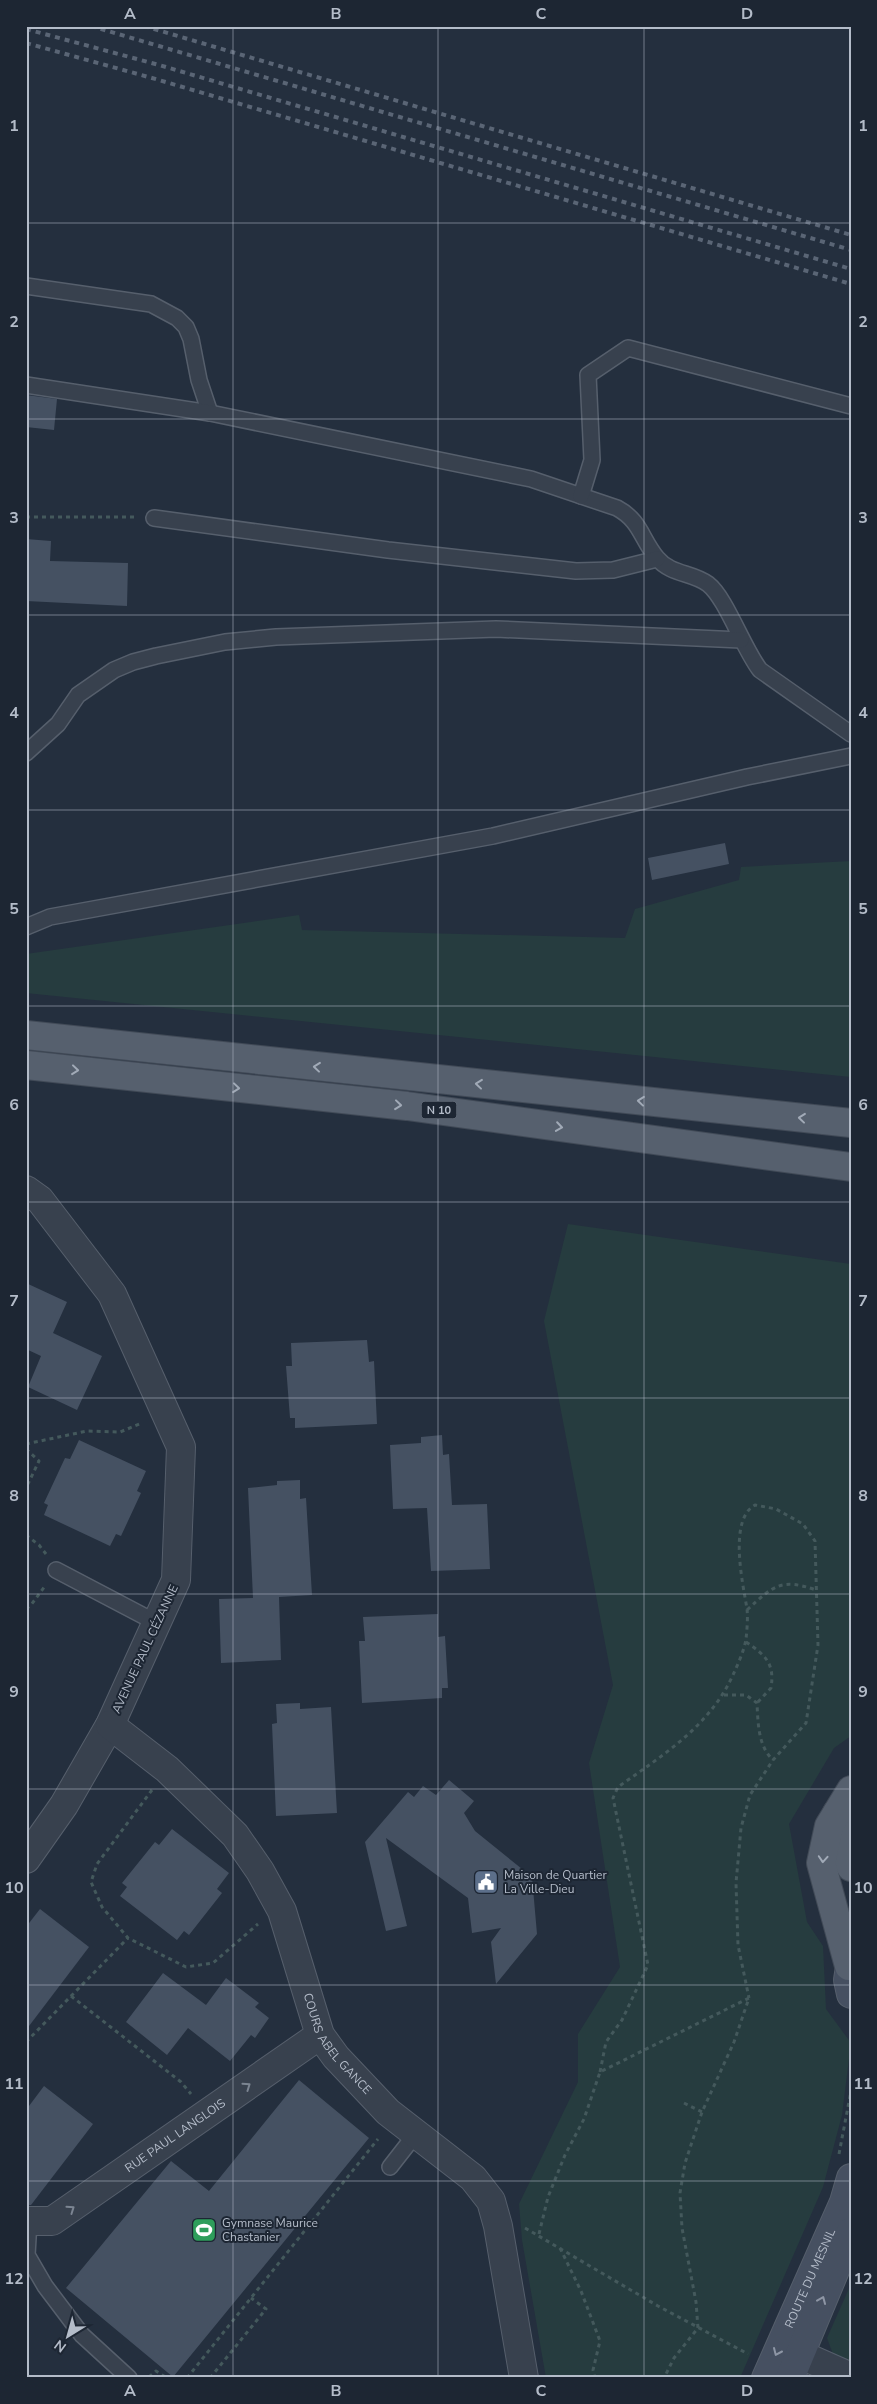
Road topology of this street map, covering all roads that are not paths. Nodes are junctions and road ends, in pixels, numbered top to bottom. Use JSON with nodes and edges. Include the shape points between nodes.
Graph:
{"nodes":[{"id":1,"x":26,"y":286,"type":"edge"},
{"id":2,"x":26,"y":386,"type":"edge"},
{"id":3,"x":851,"y":406,"type":"edge"},
{"id":4,"x":210,"y":413,"type":"junction"},
{"id":5,"x":581,"y":496,"type":"junction"},
{"id":6,"x":154,"y":518,"type":"road end"},
{"id":7,"x":657,"y":559,"type":"junction"},
{"id":8,"x":741,"y":640,"type":"junction"},
{"id":9,"x":851,"y":734,"type":"edge"},
{"id":10,"x":26,"y":753,"type":"edge"},
{"id":11,"x":851,"y":756,"type":"edge"},
{"id":12,"x":26,"y":916,"type":"edge"},
{"id":13,"x":50,"y":917,"type":"junction"},
{"id":14,"x":26,"y":927,"type":"edge"},
{"id":15,"x":26,"y":1034,"type":"edge"},
{"id":16,"x":26,"y":1065,"type":"edge"},
{"id":17,"x":851,"y":1123,"type":"edge"},
{"id":18,"x":851,"y":1167,"type":"edge"},
{"id":19,"x":26,"y":1190,"type":"edge"},
{"id":20,"x":56,"y":1570,"type":"road end"},
{"id":21,"x":157,"y":1623,"type":"junction"},
{"id":22,"x":110,"y":1725,"type":"junction"},
{"id":23,"x":851,"y":1790,"type":"edge"},
{"id":24,"x":837,"y":1814,"type":"junction"},
{"id":25,"x":26,"y":1859,"type":"edge"},
{"id":26,"x":851,"y":1867,"type":"edge"},
{"id":27,"x":850,"y":1963,"type":"edge"},
{"id":28,"x":851,"y":1994,"type":"edge"},
{"id":29,"x":320,"y":2035,"type":"junction"},
{"id":30,"x":416,"y":2135,"type":"junction"},
{"id":31,"x":390,"y":2167,"type":"dead end"},
{"id":32,"x":851,"y":2178,"type":"edge"},
{"id":33,"x":28,"y":2221,"type":"edge"},
{"id":34,"x":851,"y":2232,"type":"edge"},
{"id":35,"x":795,"y":2366,"type":"edge"},
{"id":36,"x":851,"y":2377,"type":"edge"},
{"id":37,"x":129,"y":2378,"type":"edge"},
{"id":38,"x":524,"y":2378,"type":"edge"},
{"id":39,"x":766,"y":2378,"type":"edge"}],
"edges":[{"from":1,"to":4,"type":"lane","via":[[151,304],[177,318],[191,339]]},
{"from":2,"to":4,"type":"lane"},
{"from":3,"to":5,"type":"lane","via":[[628,348],[588,375],[592,460]]},
{"from":4,"to":5,"type":"lane","via":[[531,479]]},
{"from":5,"to":7,"type":"lane","via":[[628,514]]},
{"from":6,"to":7,"type":"lane","via":[[388,550],[576,571],[613,570]]},
{"from":7,"to":8,"type":"lane","via":[[677,573],[707,583],[716,592]]},
{"from":8,"to":9,"type":"lane","via":[[760,670]]},
{"from":8,"to":10,"type":"lane","via":[[496,629],[276,637],[225,642],[156,656],[114,670],[78,695],[58,724]]},
{"from":11,"to":13,"type":"lane","via":[[493,836]]},
{"from":12,"to":13,"type":"lane"},
{"from":13,"to":14,"type":"lane"},
{"from":17,"to":15,"type":"main road","one_way":true},
{"from":16,"to":18,"type":"main road","number":"N 10","one_way":true,"via":[[407,1106]]},
{"from":19,"to":21,"type":"street","name":"AVENUE PAUL CÉZANNE","via":[[40,1200],[112,1294],[181,1447],[176,1580]]},
{"from":20,"to":21,"type":"lane"},
{"from":21,"to":22,"type":"street","name":"AVENUE PAUL CÉZANNE"},
{"from":22,"to":25,"type":"street","name":"AVENUE PAUL CÉZANNE","via":[[64,1805]]},
{"from":22,"to":29,"type":"street","name":"COURS ABEL GANCE","via":[[167,1769],[235,1835],[260,1870],[282,1911]]},
{"from":23,"to":24,"type":"main road"},
{"from":24,"to":26,"type":"main road"},
{"from":24,"to":27,"type":"main road","one_way":true,"via":[[829,1826],[821,1863]]},
{"from":27,"to":28,"type":"street"},
{"from":29,"to":30,"type":"street","name":"COURS ABEL GANCE","via":[[381,2105]]},
{"from":33,"to":29,"type":"street","name":"RUE PAUL LANGLOIS","one_way":true,"via":[[52,2222]]},
{"from":30,"to":31,"type":"lane"},
{"from":30,"to":38,"type":"street","name":"COURS ABEL GANCE","via":[[473,2178],[491,2201]]},
{"from":32,"to":39,"type":"street","name":"ROUTE DU MESNIL","one_way":true,"via":[[844,2202]]},
{"from":33,"to":37,"type":"lane","via":[[27,2254],[45,2286],[82,2335]]},
{"from":35,"to":34,"type":"street","name":"ROUTE DU MESNIL","one_way":true},
{"from":35,"to":36,"type":"street","name":"ROUTE DU MESNIL"}]}
